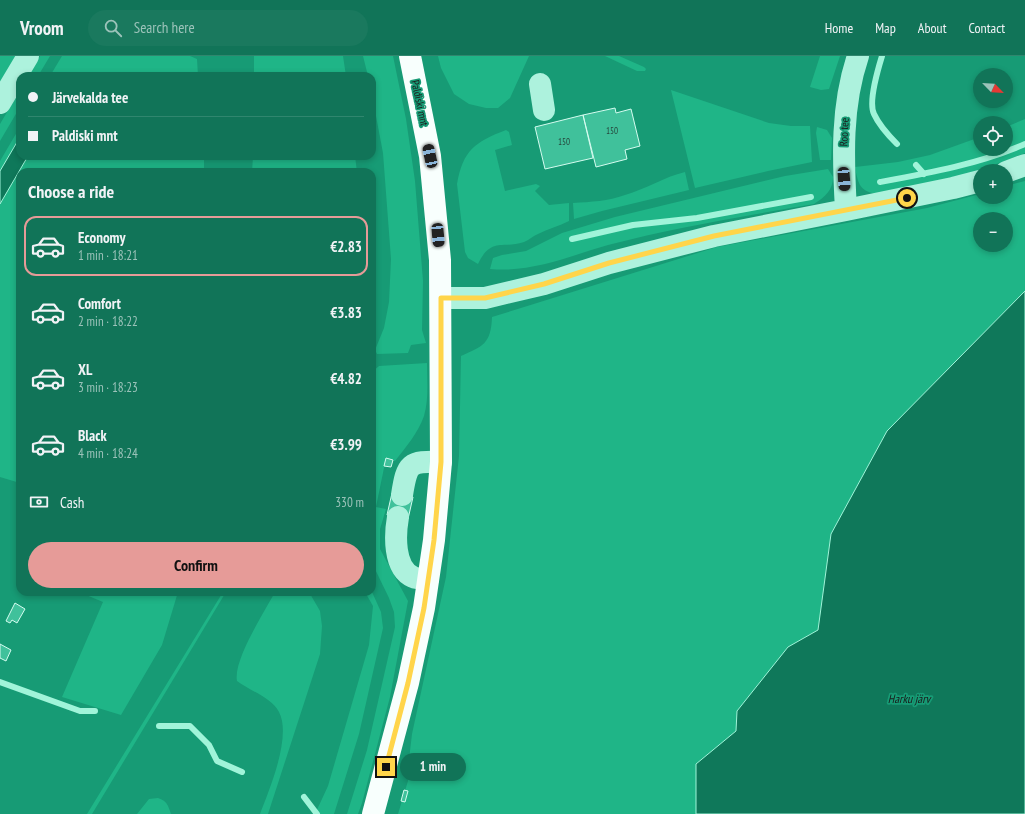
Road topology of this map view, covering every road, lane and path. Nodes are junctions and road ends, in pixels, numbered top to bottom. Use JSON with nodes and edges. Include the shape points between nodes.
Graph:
{"nodes":[{"id":1,"x":28,"y":56,"type":"edge"},
{"id":2,"x":410,"y":56,"type":"edge"},
{"id":3,"x":858,"y":56,"type":"edge"},
{"id":4,"x":18,"y":72,"type":"edge"},
{"id":5,"x":16,"y":76,"type":"edge"},
{"id":6,"x":540,"y":84,"type":"dead end"},
{"id":7,"x":0,"y":103,"type":"edge"},
{"id":8,"x":544,"y":110,"type":"dead end"},
{"id":9,"x":1025,"y":165,"type":"edge"},
{"id":10,"x":1013,"y":169,"type":"edge"},
{"id":11,"x":973,"y":183,"type":"edge"},
{"id":12,"x":846,"y":210,"type":"junction"},
{"id":13,"x":441,"y":298,"type":"junction"},
{"id":14,"x":441,"y":462,"type":"junction"},
{"id":15,"x":402,"y":495,"type":"dead end"},
{"id":16,"x":398,"y":517,"type":"dead end"},
{"id":17,"x":428,"y":579,"type":"junction"},
{"id":18,"x":373,"y":814,"type":"edge"}],
"edges":[{"from":1,"to":4,"type":"street"},
{"from":2,"to":13,"type":"main road","name":"Paldiski mnt","via":[[430,156]]},
{"from":3,"to":12,"type":"street","name":"Roo tee","via":[[848,93],[845,121],[843,164]]},
{"from":5,"to":7,"type":"street"},
{"from":6,"to":8,"type":"street"},
{"from":9,"to":10,"type":"street"},
{"from":11,"to":12,"type":"street"},
{"from":12,"to":13,"type":"street","via":[[714,236],[485,298]]},
{"from":13,"to":14,"type":"main road","name":"Paldiski mnt"},
{"from":14,"to":15,"type":"street","via":[[414,463],[408,468]]},
{"from":14,"to":17,"type":"main road","name":"Paldiski mnt"},
{"from":16,"to":17,"type":"street","via":[[396,553],[402,567],[412,577]]},
{"from":17,"to":18,"type":"main road","name":"Paldiski mnt","via":[[408,683]]}]}
